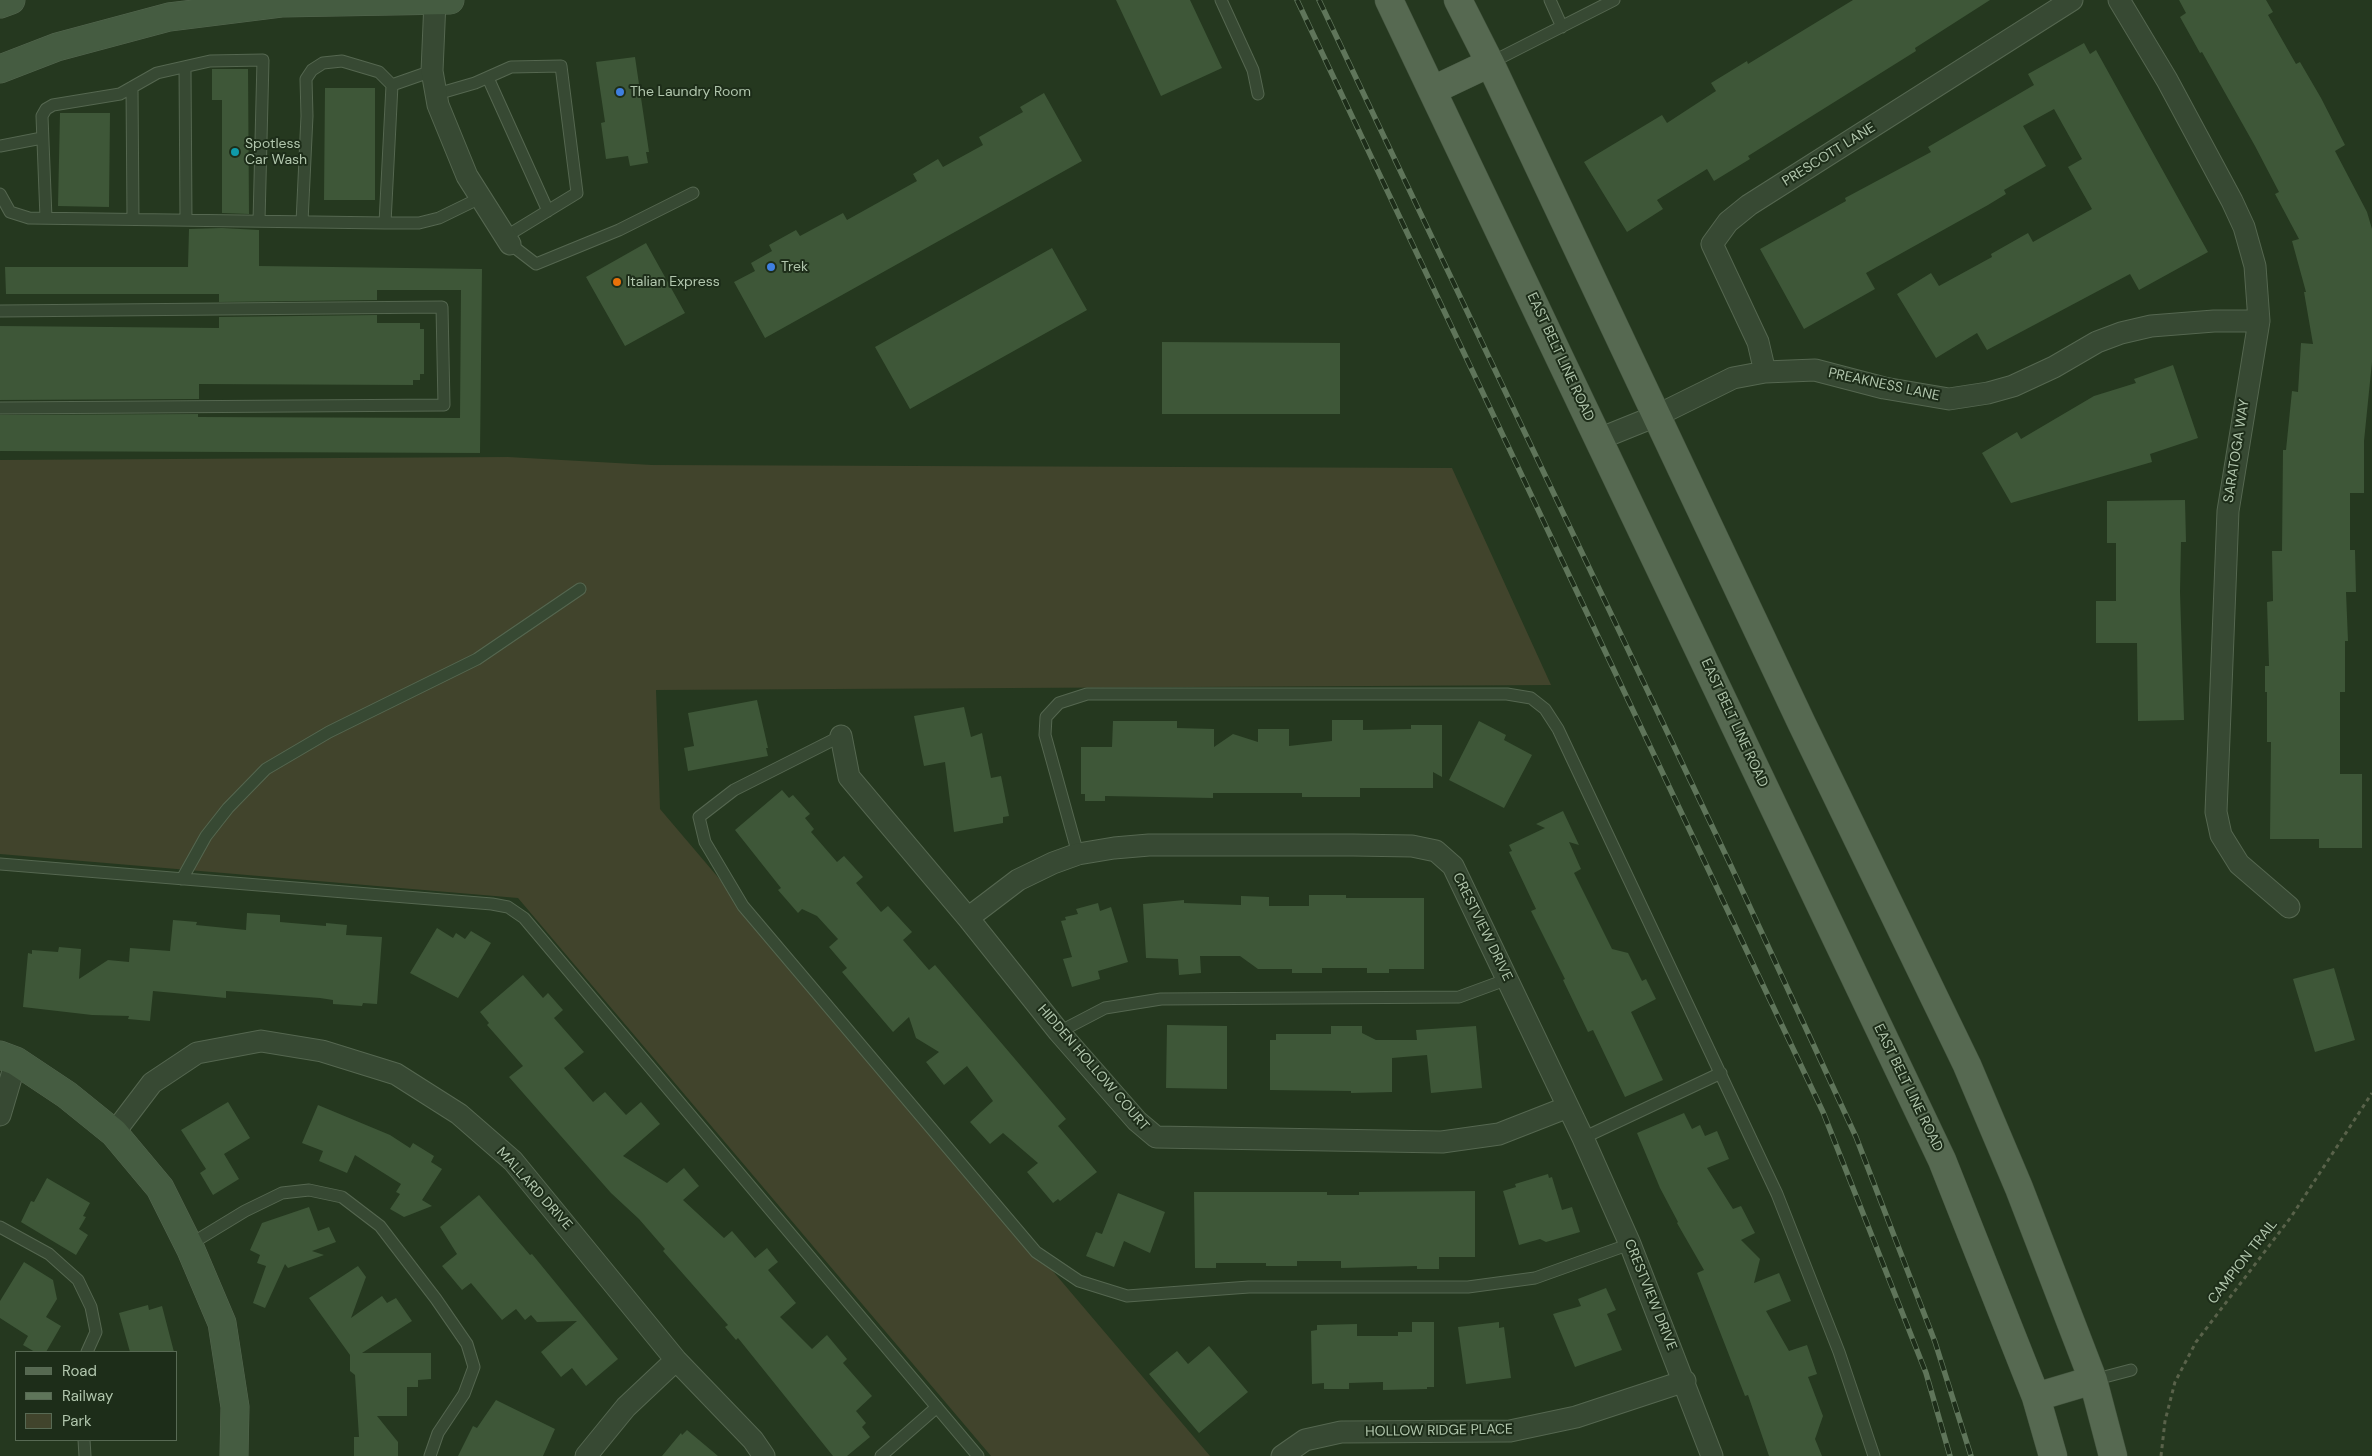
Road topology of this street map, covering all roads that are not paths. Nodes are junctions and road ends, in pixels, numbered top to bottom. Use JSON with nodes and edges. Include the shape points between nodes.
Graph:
{"nodes":[{"id":1,"x":11,"y":0,"type":"edge"},
{"id":2,"x":440,"y":0,"type":"edge"},
{"id":3,"x":1221,"y":0,"type":"edge"},
{"id":4,"x":1389,"y":0,"type":"edge"},
{"id":5,"x":1458,"y":0,"type":"edge"},
{"id":6,"x":1550,"y":0,"type":"edge"},
{"id":7,"x":1614,"y":0,"type":"edge"},
{"id":8,"x":2072,"y":0,"type":"edge"},
{"id":9,"x":2120,"y":0,"type":"edge"},
{"id":10,"x":0,"y":4,"type":"edge"},
{"id":11,"x":1562,"y":27,"type":"junction"},
{"id":12,"x":1490,"y":63,"type":"junction"},
{"id":13,"x":185,"y":67,"type":"junction"},
{"id":14,"x":0,"y":69,"type":"edge"},
{"id":15,"x":432,"y":71,"type":"junction"},
{"id":16,"x":488,"y":78,"type":"junction"},
{"id":17,"x":392,"y":85,"type":"junction"},
{"id":18,"x":132,"y":87,"type":"junction"},
{"id":19,"x":1433,"y":90,"type":"junction"},
{"id":20,"x":437,"y":94,"type":"junction"},
{"id":21,"x":1258,"y":94,"type":"dead end"},
{"id":22,"x":42,"y":138,"type":"junction"},
{"id":23,"x":0,"y":146,"type":"edge"},
{"id":24,"x":693,"y":193,"type":"dead end"},
{"id":25,"x":0,"y":194,"type":"edge"},
{"id":26,"x":480,"y":198,"type":"junction"},
{"id":27,"x":548,"y":211,"type":"junction"},
{"id":28,"x":46,"y":218,"type":"junction"},
{"id":29,"x":133,"y":219,"type":"junction"},
{"id":30,"x":186,"y":220,"type":"junction"},
{"id":31,"x":259,"y":222,"type":"junction"},
{"id":32,"x":302,"y":222,"type":"junction"},
{"id":33,"x":385,"y":223,"type":"junction"},
{"id":34,"x":507,"y":241,"type":"junction"},
{"id":35,"x":0,"y":311,"type":"edge"},
{"id":36,"x":2259,"y":321,"type":"junction"},
{"id":37,"x":1766,"y":372,"type":"junction"},
{"id":38,"x":0,"y":408,"type":"edge"},
{"id":39,"x":1656,"y":416,"type":"junction"},
{"id":40,"x":1599,"y":439,"type":"junction"},
{"id":41,"x":580,"y":589,"type":"dead end"},
{"id":42,"x":841,"y":736,"type":"joint"},
{"id":43,"x":1078,"y":854,"type":"junction"},
{"id":44,"x":0,"y":864,"type":"edge"},
{"id":45,"x":182,"y":879,"type":"junction"},
{"id":46,"x":2290,"y":907,"type":"dead end"},
{"id":47,"x":968,"y":918,"type":"junction"},
{"id":48,"x":1508,"y":979,"type":"junction"},
{"id":49,"x":1059,"y":1032,"type":"junction"},
{"id":50,"x":8,"y":1058,"type":"edge"},
{"id":51,"x":1721,"y":1072,"type":"junction"},
{"id":52,"x":1568,"y":1107,"type":"junction"},
{"id":53,"x":0,"y":1115,"type":"edge"},
{"id":54,"x":114,"y":1133,"type":"junction"},
{"id":55,"x":1583,"y":1138,"type":"junction"},
{"id":56,"x":0,"y":1227,"type":"edge"},
{"id":57,"x":1630,"y":1244,"type":"junction"},
{"id":58,"x":189,"y":1245,"type":"junction"},
{"id":59,"x":86,"y":1351,"type":"edge"},
{"id":60,"x":676,"y":1360,"type":"junction"},
{"id":61,"x":2131,"y":1370,"type":"dead end"},
{"id":62,"x":2093,"y":1380,"type":"junction"},
{"id":63,"x":1685,"y":1381,"type":"junction"},
{"id":64,"x":2036,"y":1397,"type":"junction"},
{"id":65,"x":937,"y":1407,"type":"junction"},
{"id":66,"x":84,"y":1441,"type":"edge"},
{"id":67,"x":85,"y":1456,"type":"edge"},
{"id":68,"x":234,"y":1456,"type":"edge"},
{"id":69,"x":430,"y":1456,"type":"edge"},
{"id":70,"x":586,"y":1456,"type":"edge"},
{"id":71,"x":764,"y":1456,"type":"edge"},
{"id":72,"x":881,"y":1456,"type":"edge"},
{"id":73,"x":978,"y":1456,"type":"edge"},
{"id":74,"x":1282,"y":1456,"type":"edge"},
{"id":75,"x":1712,"y":1456,"type":"edge"},
{"id":76,"x":1874,"y":1456,"type":"edge"},
{"id":77,"x":2053,"y":1456,"type":"edge"},
{"id":78,"x":2113,"y":1456,"type":"edge"}],
"edges":[{"from":1,"to":10,"type":"street"},
{"from":2,"to":14,"type":"street","via":[[281,3],[169,17],[57,46]]},
{"from":2,"to":15,"type":"street"},
{"from":3,"to":21,"type":"lane","via":[[1253,70]]},
{"from":4,"to":19,"type":"main road","name":"EAST BELT LINE ROAD"},
{"from":5,"to":12,"type":"main road"},
{"from":6,"to":11,"type":"lane"},
{"from":7,"to":11,"type":"lane"},
{"from":8,"to":37,"type":"street","name":"PRESCOTT LANE","via":[[1749,205],[1728,222],[1712,244],[1758,342]]},
{"from":9,"to":36,"type":"street","name":"SARATOGA WAY","via":[[2167,80],[2244,227],[2255,266]]},
{"from":11,"to":12,"type":"lane"},
{"from":12,"to":19,"type":"main road"},
{"from":12,"to":39,"type":"main road"},
{"from":13,"to":18,"type":"lane","via":[[157,73]]},
{"from":13,"to":30,"type":"lane"},
{"from":13,"to":31,"type":"lane","via":[[210,61],[263,60]]},
{"from":15,"to":17,"type":"lane"},
{"from":15,"to":20,"type":"street"},
{"from":16,"to":20,"type":"lane"},
{"from":16,"to":27,"type":"lane"},
{"from":16,"to":27,"type":"lane","via":[[511,67],[561,66],[578,193]]},
{"from":17,"to":32,"type":"lane","via":[[380,72],[342,61],[323,63],[306,79]]},
{"from":17,"to":33,"type":"lane"},
{"from":18,"to":22,"type":"lane","via":[[106,98],[53,105],[42,116]]},
{"from":18,"to":29,"type":"lane"},
{"from":19,"to":40,"type":"main road","name":"EAST BELT LINE ROAD"},
{"from":20,"to":26,"type":"street","via":[[466,176]]},
{"from":22,"to":23,"type":"lane"},
{"from":22,"to":28,"type":"lane"},
{"from":24,"to":34,"type":"lane","via":[[619,230],[536,264]]},
{"from":25,"to":28,"type":"lane","via":[[10,212],[29,218]]},
{"from":26,"to":33,"type":"lane","via":[[439,218],[419,223]]},
{"from":26,"to":34,"type":"street"},
{"from":27,"to":34,"type":"lane"},
{"from":28,"to":29,"type":"lane"},
{"from":29,"to":30,"type":"lane"},
{"from":30,"to":31,"type":"lane"},
{"from":31,"to":32,"type":"lane"},
{"from":32,"to":33,"type":"lane"},
{"from":35,"to":38,"type":"lane","via":[[442,308],[444,406]]},
{"from":36,"to":37,"type":"street","name":"PREAKNESS LANE","via":[[2214,321],[2129,332],[2097,342],[2014,386],[1949,399],[1884,388],[1814,370]]},
{"from":36,"to":46,"type":"street","name":"SARATOGA WAY","via":[[2228,511],[2216,812],[2221,836],[2239,864]]},
{"from":37,"to":39,"type":"street","name":"PREAKNESS LANE","via":[[1733,378]]},
{"from":39,"to":40,"type":"street","name":"PREAKNESS LANE"},
{"from":39,"to":62,"type":"main road","via":[[1967,1064]]},
{"from":40,"to":64,"type":"main road","name":"EAST BELT LINE ROAD","via":[[1942,1160]]},
{"from":41,"to":45,"type":"lane","via":[[477,659],[329,732],[266,769],[206,836]]},
{"from":42,"to":47,"type":"street","name":"HIDDEN HOLLOW COURT","via":[[849,777]]},
{"from":42,"to":57,"type":"lane","via":[[734,790],[699,817],[705,842],[743,906],[1036,1252],[1079,1281],[1127,1296],[1249,1287],[1468,1287],[1535,1278]]},
{"from":43,"to":47,"type":"street","name":"CRESTVIEW DRIVE","via":[[1018,880]]},
{"from":43,"to":48,"type":"street","name":"CRESTVIEW DRIVE","via":[[1149,845],[1412,846],[1436,851],[1453,866]]},
{"from":43,"to":51,"type":"lane","via":[[1045,735],[1046,717],[1059,703],[1087,694],[1487,694],[1531,698],[1545,709],[1558,729]]},
{"from":44,"to":45,"type":"lane"},
{"from":45,"to":65,"type":"lane","via":[[492,904],[508,908],[524,918]]},
{"from":47,"to":49,"type":"street","name":"HIDDEN HOLLOW COURT"},
{"from":48,"to":49,"type":"lane","via":[[1459,997],[1161,999],[1105,1008]]},
{"from":48,"to":52,"type":"street","name":"CRESTVIEW DRIVE"},
{"from":49,"to":52,"type":"street","name":"HIDDEN HOLLOW COURT","via":[[1137,1122],[1156,1138],[1442,1142],[1499,1134]]},
{"from":50,"to":53,"type":"street"},
{"from":50,"to":54,"type":"street","via":[[67,1094]]},
{"from":51,"to":55,"type":"lane"},
{"from":51,"to":76,"type":"lane","via":[[1777,1194],[1839,1352]]},
{"from":52,"to":55,"type":"street","name":"CRESTVIEW DRIVE"},
{"from":54,"to":58,"type":"street","via":[[160,1188]]},
{"from":54,"to":60,"type":"street","name":"MALLARD DRIVE","via":[[152,1083],[197,1053],[206,1051],[261,1041],[322,1051],[396,1074],[459,1114],[513,1161]]},
{"from":55,"to":57,"type":"street","name":"CRESTVIEW DRIVE"},
{"from":56,"to":59,"type":"lane","via":[[49,1254],[78,1280],[91,1307],[96,1332]]},
{"from":57,"to":63,"type":"street","name":"CRESTVIEW DRIVE"},
{"from":58,"to":68,"type":"street","via":[[222,1323],[235,1407]]},
{"from":58,"to":69,"type":"lane","via":[[244,1210],[282,1193],[310,1190],[342,1197],[380,1226],[467,1344],[474,1366],[464,1394],[438,1433]]},
{"from":60,"to":70,"type":"street","via":[[626,1407]]},
{"from":60,"to":71,"type":"street","name":"MALLARD DRIVE","via":[[753,1440]]},
{"from":61,"to":62,"type":"lane"},
{"from":62,"to":64,"type":"main road"},
{"from":62,"to":78,"type":"main road"},
{"from":63,"to":74,"type":"street","name":"HOLLOW RIDGE PLACE","via":[[1576,1417],[1510,1431],[1341,1432],[1305,1440]]},
{"from":63,"to":75,"type":"street","name":"CRESTVIEW DRIVE"},
{"from":64,"to":77,"type":"main road","name":"EAST BELT LINE ROAD"},
{"from":65,"to":72,"type":"lane"},
{"from":65,"to":73,"type":"lane"},
{"from":66,"to":67,"type":"lane"}]}
